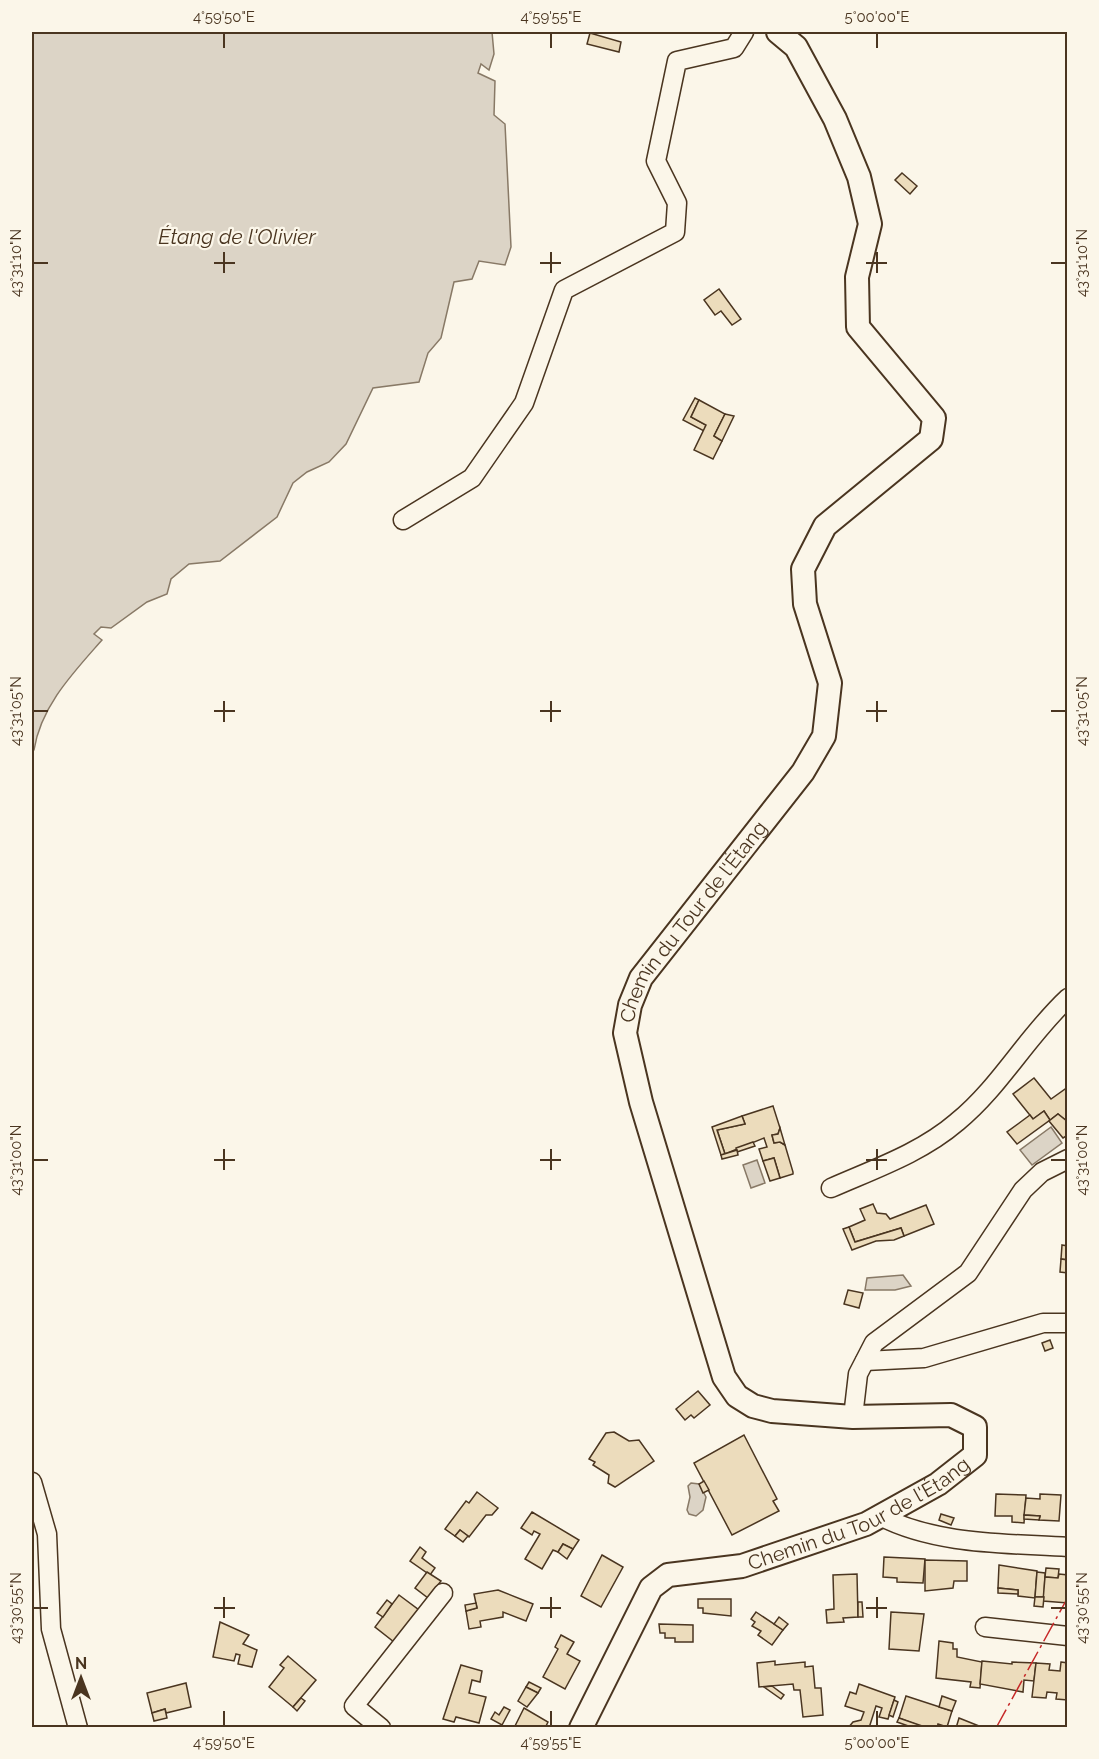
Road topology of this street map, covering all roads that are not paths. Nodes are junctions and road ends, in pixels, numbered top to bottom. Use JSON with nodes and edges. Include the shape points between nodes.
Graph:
{"nodes":[{"id":1,"x":744,"y":32,"type":"edge"},
{"id":2,"x":778,"y":32,"type":"edge"},
{"id":3,"x":403,"y":520,"type":"dead end"},
{"id":4,"x":1068,"y":998,"type":"edge"},
{"id":5,"x":1068,"y":1159,"type":"edge"},
{"id":6,"x":831,"y":1188,"type":"dead end"},
{"id":7,"x":1068,"y":1323,"type":"edge"},
{"id":8,"x":865,"y":1361,"type":"junction"},
{"id":9,"x":853,"y":1417,"type":"junction"},
{"id":10,"x":32,"y":1482,"type":"edge"},
{"id":11,"x":880,"y":1516,"type":"junction"},
{"id":12,"x":1068,"y":1547,"type":"edge"},
{"id":13,"x":443,"y":1593,"type":"dead end"},
{"id":14,"x":985,"y":1628,"type":"dead end"},
{"id":15,"x":1068,"y":1636,"type":"edge"},
{"id":16,"x":78,"y":1728,"type":"edge"},
{"id":17,"x":381,"y":1728,"type":"edge"},
{"id":18,"x":581,"y":1728,"type":"edge"}],
"edges":[{"from":1,"to":3,"type":"street","via":[[734,48],[677,61],[656,161],[677,203],[675,232],[564,290],[524,403],[472,478]]},
{"from":2,"to":9,"type":"street","name":"Chemin du Tour de l'Étang","via":[[796,47],[835,119],[859,177],[870,224],[857,277],[858,327],[934,418],[931,439],[825,526],[815,542],[803,569],[805,604],[830,683],[824,736],[803,772],[641,978],[630,1005],[625,1033],[641,1102],[724,1377],[737,1396],[753,1406],[771,1411]]},
{"from":4,"to":6,"type":"street","via":[[958,1122],[927,1145]]},
{"from":5,"to":8,"type":"street","via":[[1042,1172],[1023,1190],[968,1273],[874,1343]]},
{"from":7,"to":8,"type":"street","via":[[1043,1323],[924,1358]]},
{"from":8,"to":9,"type":"street","via":[[858,1374]]},
{"from":9,"to":11,"type":"street","name":"Chemin du Tour de l'Étang","via":[[951,1415],[975,1427],[975,1455],[938,1484]]},
{"from":10,"to":16,"type":"street","via":[[48,1542],[51,1629]]},
{"from":11,"to":12,"type":"street","via":[[900,1526],[942,1537]]},
{"from":11,"to":18,"type":"street","name":"Chemin du Tour de l'Étang","via":[[742,1566],[668,1575],[651,1588]]},
{"from":13,"to":17,"type":"street","via":[[354,1706]]},
{"from":14,"to":15,"type":"street"}]}
